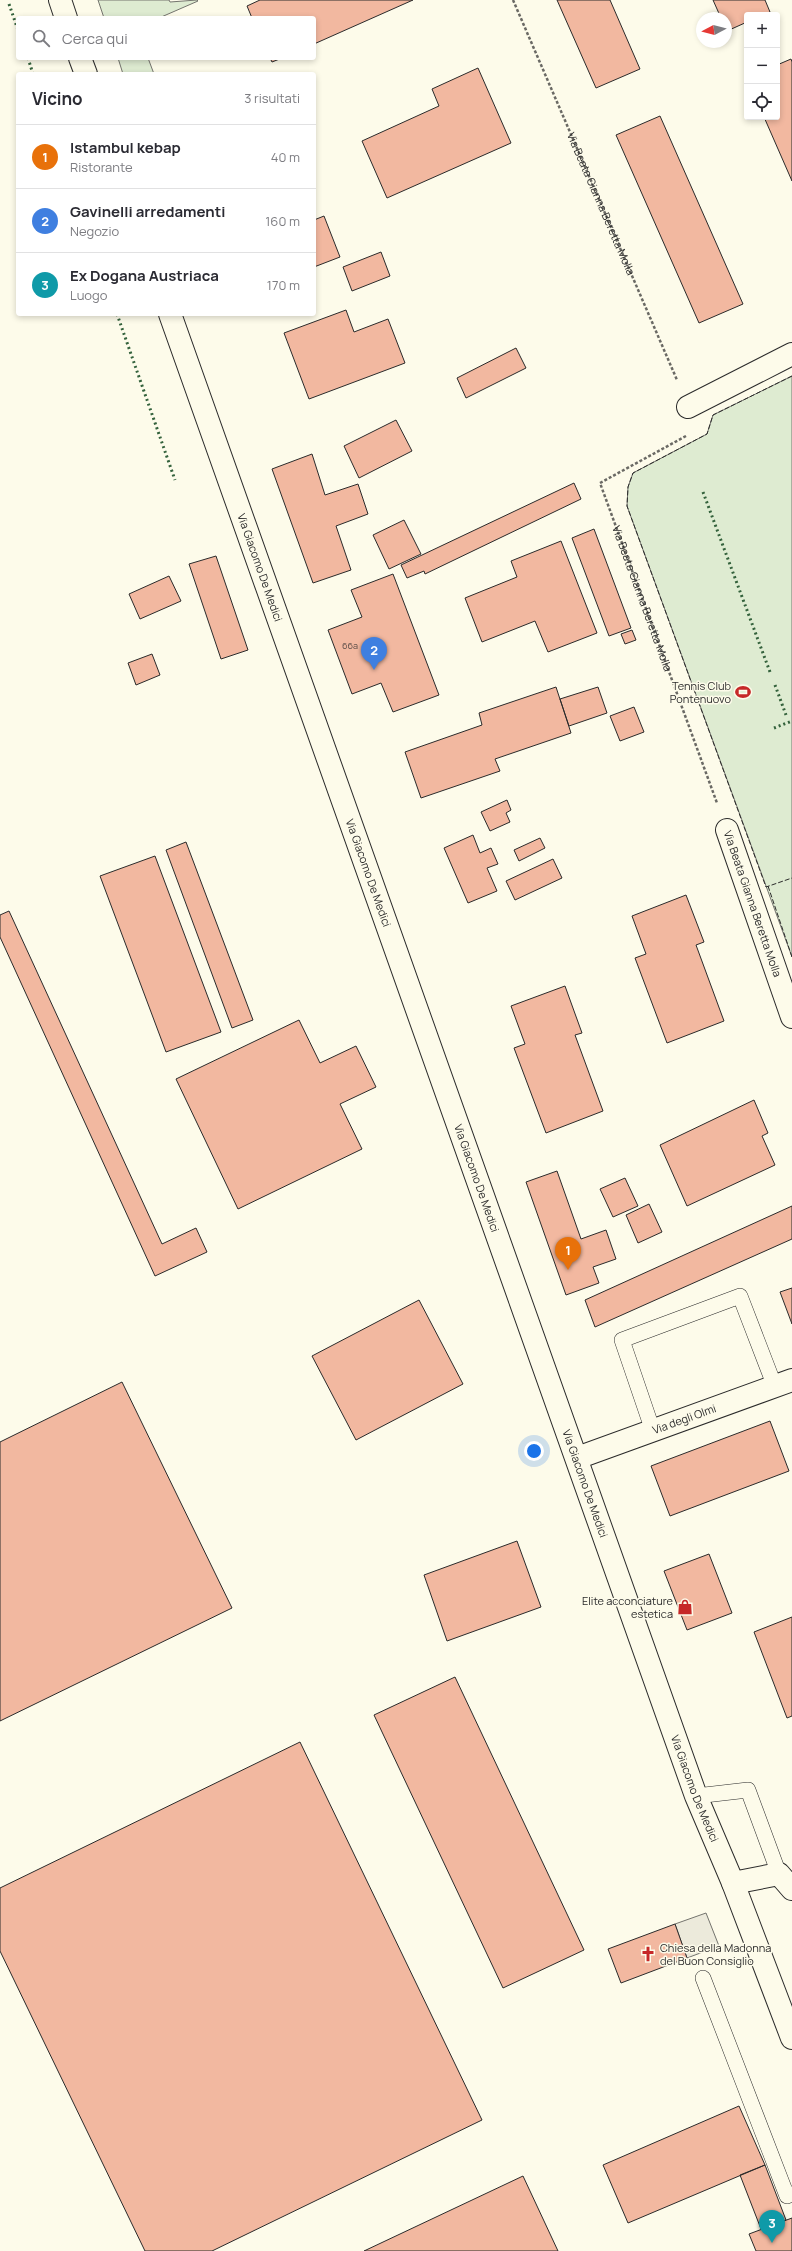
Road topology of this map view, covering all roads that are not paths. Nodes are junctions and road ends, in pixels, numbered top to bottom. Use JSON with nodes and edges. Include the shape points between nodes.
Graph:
{"nodes":[{"id":1,"x":60,"y":0,"type":"edge"},
{"id":2,"x":65,"y":16,"type":"edge"},
{"id":3,"x":81,"y":60,"type":"edge"},
{"id":4,"x":85,"y":72,"type":"edge"},
{"id":5,"x":171,"y":316,"type":"edge"},
{"id":6,"x":792,"y":354,"type":"edge"},
{"id":7,"x":688,"y":407,"type":"road end"},
{"id":8,"x":727,"y":830,"type":"road end"},
{"id":9,"x":792,"y":1017,"type":"edge"},
{"id":10,"x":784,"y":1383,"type":"edge"},
{"id":11,"x":653,"y":1431,"type":"junction"},
{"id":12,"x":577,"y":1458,"type":"junction"},
{"id":13,"x":696,"y":1796,"type":"junction"},
{"id":14,"x":786,"y":1882,"type":"edge"},
{"id":15,"x":733,"y":1883,"type":"junction"},
{"id":16,"x":703,"y":1978,"type":"dead end"},
{"id":17,"x":785,"y":2001,"type":"edge"},
{"id":18,"x":792,"y":2038,"type":"edge"},
{"id":19,"x":792,"y":2194,"type":"edge"}],
"edges":[{"from":1,"to":2,"type":"main road"},
{"from":3,"to":4,"type":"main road"},
{"from":5,"to":12,"type":"main road","name":"Via Giacomo De Medici","via":[[340,798]]},
{"from":6,"to":7,"type":"main road"},
{"from":8,"to":9,"type":"main road","name":"Via Beata Gianna Beretta Molla"},
{"from":10,"to":11,"type":"main road","name":"Via degli Olmi"},
{"from":10,"to":11,"type":"lane","via":[[740,1296],[622,1340]]},
{"from":11,"to":12,"type":"main road","name":"Via degli Olmi"},
{"from":12,"to":13,"type":"main road","name":"Via Giacomo De Medici"},
{"from":13,"to":14,"type":"lane","via":[[748,1790]]},
{"from":13,"to":15,"type":"main road","name":"Via Giacomo De Medici"},
{"from":14,"to":15,"type":"main road"},
{"from":15,"to":17,"type":"main road","name":"Via Giacomo De Medici"},
{"from":16,"to":19,"type":"lane","via":[[787,2196]]},
{"from":17,"to":18,"type":"main road","name":"Via Giacomo De Medici"}]}
